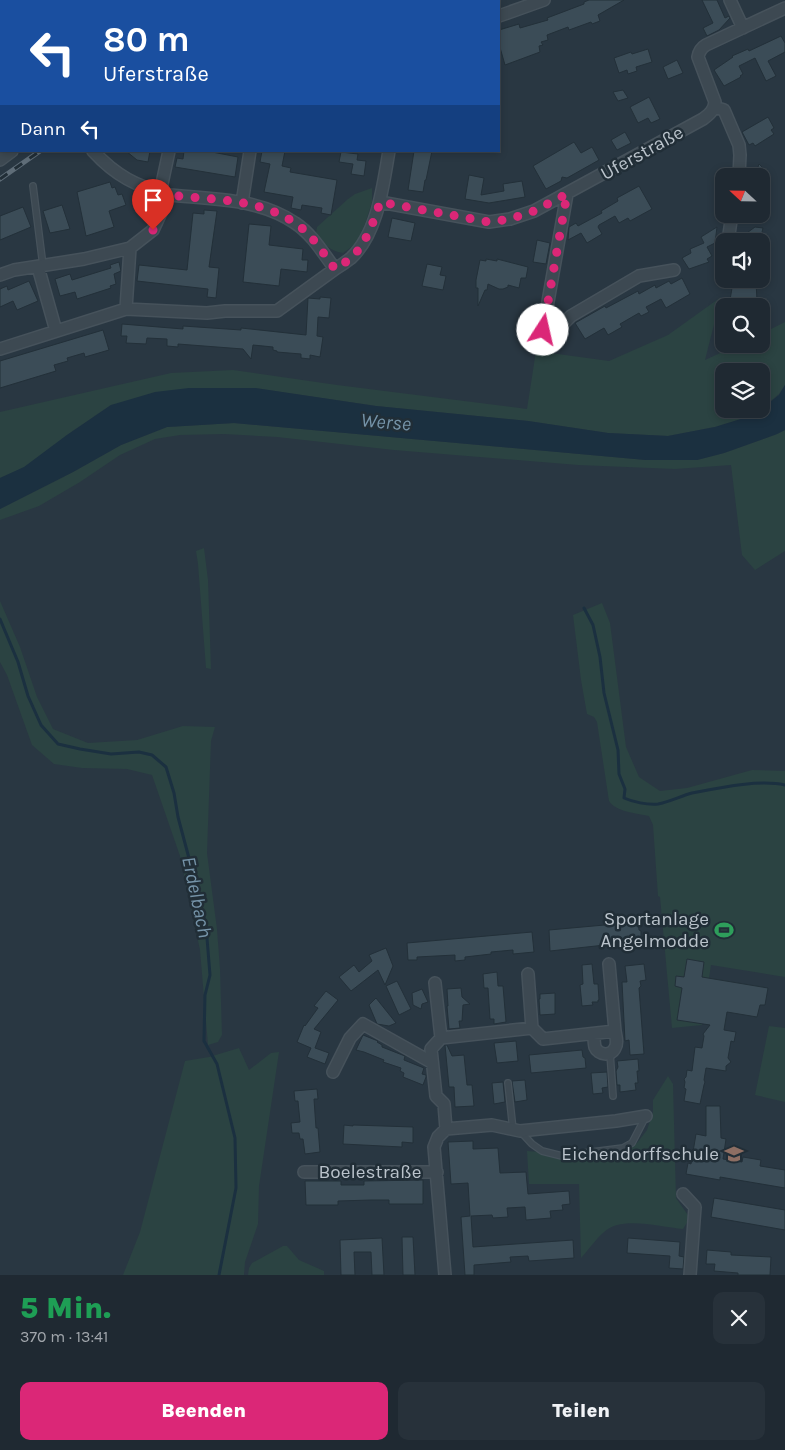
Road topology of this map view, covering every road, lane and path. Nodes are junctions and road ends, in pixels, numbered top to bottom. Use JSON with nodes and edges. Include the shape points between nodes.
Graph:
{"nodes":[{"id":1,"x":544,"y":0,"type":"edge"},
{"id":2,"x":730,"y":0,"type":"edge"},
{"id":3,"x":785,"y":8,"type":"edge"},
{"id":4,"x":500,"y":16,"type":"edge"},
{"id":5,"x":742,"y":28,"type":"junction"},
{"id":6,"x":714,"y":107,"type":"junction"},
{"id":7,"x":11,"y":152,"type":"edge"},
{"id":8,"x":94,"y":152,"type":"edge"},
{"id":9,"x":169,"y":152,"type":"edge"},
{"id":10,"x":250,"y":152,"type":"edge"},
{"id":11,"x":389,"y":152,"type":"edge"},
{"id":12,"x":0,"y":160,"type":"edge"},
{"id":13,"x":739,"y":168,"type":"edge"},
{"id":14,"x":33,"y":186,"type":"dead end"},
{"id":15,"x":164,"y":194,"type":"junction"},
{"id":16,"x":567,"y":194,"type":"junction"},
{"id":17,"x":380,"y":202,"type":"junction"},
{"id":18,"x":242,"y":203,"type":"junction"},
{"id":19,"x":130,"y":248,"type":"junction"},
{"id":20,"x":41,"y":267,"type":"junction"},
{"id":21,"x":335,"y":269,"type":"junction"},
{"id":22,"x":674,"y":270,"type":"dead end"},
{"id":23,"x":0,"y":274,"type":"edge"},
{"id":24,"x":126,"y":309,"type":"junction"},
{"id":25,"x":56,"y":331,"type":"junction"},
{"id":26,"x":0,"y":349,"type":"edge"},
{"id":27,"x":609,"y":964,"type":"dead end"},
{"id":28,"x":528,"y":974,"type":"dead end"},
{"id":29,"x":435,"y":983,"type":"dead end"},
{"id":30,"x":532,"y":1028,"type":"junction"},
{"id":31,"x":615,"y":1032,"type":"junction"},
{"id":32,"x":594,"y":1034,"type":"junction"},
{"id":33,"x":441,"y":1038,"type":"junction"},
{"id":34,"x":610,"y":1054,"type":"junction"},
{"id":35,"x":432,"y":1062,"type":"junction"},
{"id":36,"x":333,"y":1072,"type":"dead end"},
{"id":37,"x":508,"y":1084,"type":"dead end"},
{"id":38,"x":613,"y":1096,"type":"dead end"},
{"id":39,"x":646,"y":1116,"type":"joint"},
{"id":40,"x":446,"y":1130,"type":"junction"},
{"id":41,"x":516,"y":1130,"type":"junction"},
{"id":42,"x":304,"y":1172,"type":"dead end"},
{"id":43,"x":437,"y":1172,"type":"junction"},
{"id":44,"x":683,"y":1194,"type":"dead end"},
{"id":45,"x":445,"y":1275,"type":"edge"},
{"id":46,"x":690,"y":1275,"type":"edge"}],
"edges":[{"from":1,"to":4,"type":"street"},
{"from":2,"to":5,"type":"street"},
{"from":3,"to":5,"type":"street"},
{"from":5,"to":6,"type":"street","via":[[706,45],[699,52]]},
{"from":6,"to":13,"type":"street","via":[[724,110],[739,145]]},
{"from":6,"to":16,"type":"street","name":"Uferstraße","via":[[703,119]]},
{"from":7,"to":12,"type":"street"},
{"from":8,"to":15,"type":"street","via":[[104,164],[129,181]]},
{"from":9,"to":15,"type":"street"},
{"from":10,"to":18,"type":"street"},
{"from":11,"to":17,"type":"street"},
{"from":14,"to":20,"type":"lane"},
{"from":15,"to":18,"type":"street"},
{"from":15,"to":19,"type":"street","via":[[153,230]]},
{"from":16,"to":17,"type":"street","name":"Uferstraße","via":[[534,211],[489,222]]},
{"from":16,"to":22,"type":"street","via":[[543,330],[557,337],[571,316],[639,276]]},
{"from":17,"to":21,"type":"street","via":[[368,234],[356,252]]},
{"from":18,"to":21,"type":"street","via":[[266,208],[296,223]]},
{"from":19,"to":20,"type":"street"},
{"from":19,"to":24,"type":"street"},
{"from":20,"to":23,"type":"street"},
{"from":20,"to":25,"type":"street"},
{"from":21,"to":24,"type":"street","via":[[277,311],[207,313]]},
{"from":24,"to":25,"type":"street"},
{"from":25,"to":26,"type":"street"},
{"from":27,"to":31,"type":"street"},
{"from":28,"to":30,"type":"street"},
{"from":29,"to":33,"type":"street"},
{"from":30,"to":32,"type":"street","via":[[544,1038]]},
{"from":30,"to":33,"type":"street"},
{"from":31,"to":32,"type":"street"},
{"from":31,"to":34,"type":"street","via":[[616,1046]]},
{"from":32,"to":34,"type":"street","via":[[597,1051]]},
{"from":33,"to":35,"type":"street","via":[[431,1048]]},
{"from":34,"to":38,"type":"lane"},
{"from":35,"to":36,"type":"street","via":[[363,1024],[350,1038]]},
{"from":35,"to":40,"type":"street","via":[[436,1096],[444,1104]]},
{"from":37,"to":41,"type":"lane"},
{"from":39,"to":41,"type":"street"},
{"from":39,"to":41,"type":"lane","via":[[632,1143],[623,1148],[562,1156],[542,1151]]},
{"from":40,"to":41,"type":"street","via":[[492,1126]]},
{"from":40,"to":43,"type":"street","via":[[434,1147]]},
{"from":42,"to":43,"type":"street","name":"Boelestraße"},
{"from":43,"to":45,"type":"street"},
{"from":44,"to":46,"type":"street","via":[[695,1207]]}]}
